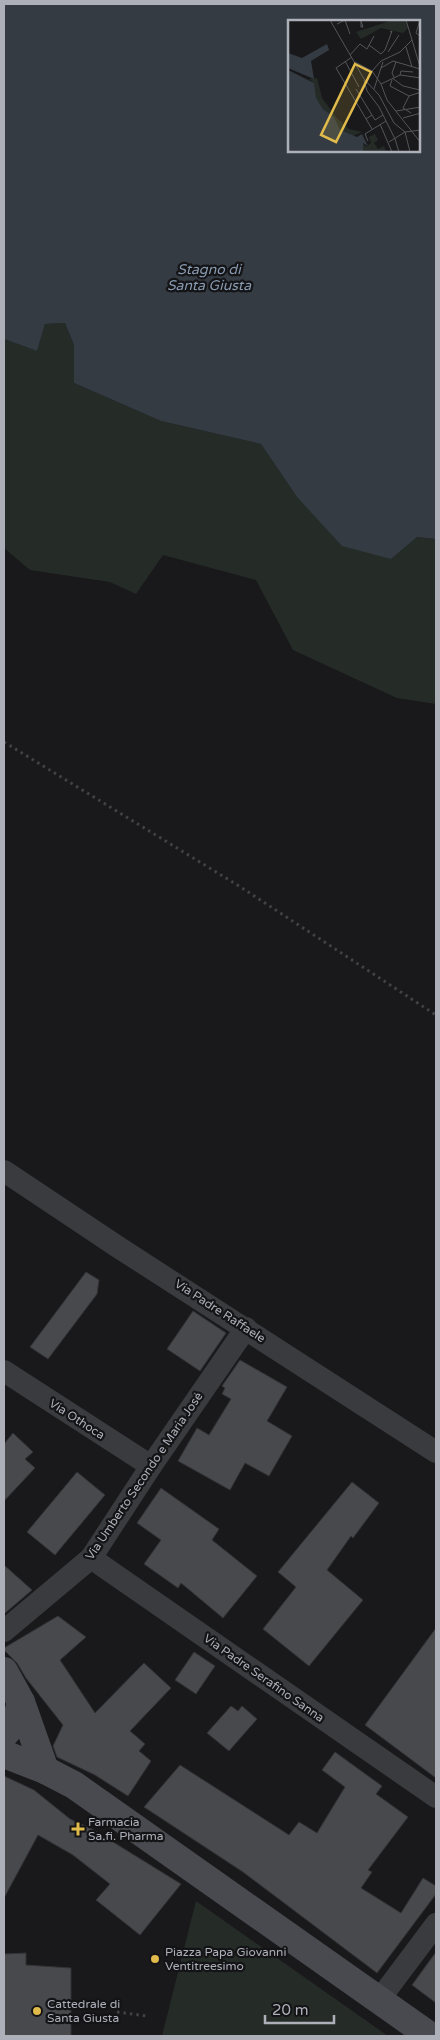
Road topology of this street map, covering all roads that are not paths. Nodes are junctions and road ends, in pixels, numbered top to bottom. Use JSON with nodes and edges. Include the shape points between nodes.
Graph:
{"nodes":[{"id":1,"x":4,"y":1170,"type":"edge"},
{"id":2,"x":246,"y":1328,"type":"junction"},
{"id":3,"x":4,"y":1371,"type":"edge"},
{"id":4,"x":436,"y":1452,"type":"edge"},
{"id":5,"x":151,"y":1466,"type":"junction"},
{"id":6,"x":91,"y":1558,"type":"junction"},
{"id":7,"x":4,"y":1631,"type":"edge"},
{"id":8,"x":4,"y":1671,"type":"edge"},
{"id":9,"x":21,"y":1702,"type":"junction"},
{"id":10,"x":4,"y":1735,"type":"edge"},
{"id":11,"x":4,"y":1754,"type":"edge"},
{"id":12,"x":45,"y":1770,"type":"junction"},
{"id":13,"x":436,"y":1798,"type":"edge"},
{"id":14,"x":436,"y":1924,"type":"edge"},
{"id":15,"x":378,"y":2000,"type":"junction"},
{"id":16,"x":430,"y":2036,"type":"edge"}],
"edges":[{"from":1,"to":2,"type":"street","name":"Via Padre Raffaele"},
{"from":2,"to":4,"type":"street","name":"Via Padre Raffaele"},
{"from":2,"to":5,"type":"street","name":"Via Umberto Secondo e Maria José"},
{"from":3,"to":5,"type":"street","name":"Via Othoca"},
{"from":5,"to":6,"type":"street","name":"Via Umberto Secondo e Maria José"},
{"from":6,"to":7,"type":"street","name":"Via Umberto Secondo e Maria José"},
{"from":6,"to":13,"type":"street","name":"Via Padre Serafino Sanna"},
{"from":8,"to":9,"type":"main road"},
{"from":9,"to":10,"type":"main road","via":[[16,1721]]},
{"from":9,"to":12,"type":"main road"},
{"from":11,"to":12,"type":"main road"},
{"from":12,"to":15,"type":"main road","via":[[74,1785]]},
{"from":14,"to":15,"type":"street"},
{"from":15,"to":16,"type":"main road"}]}
